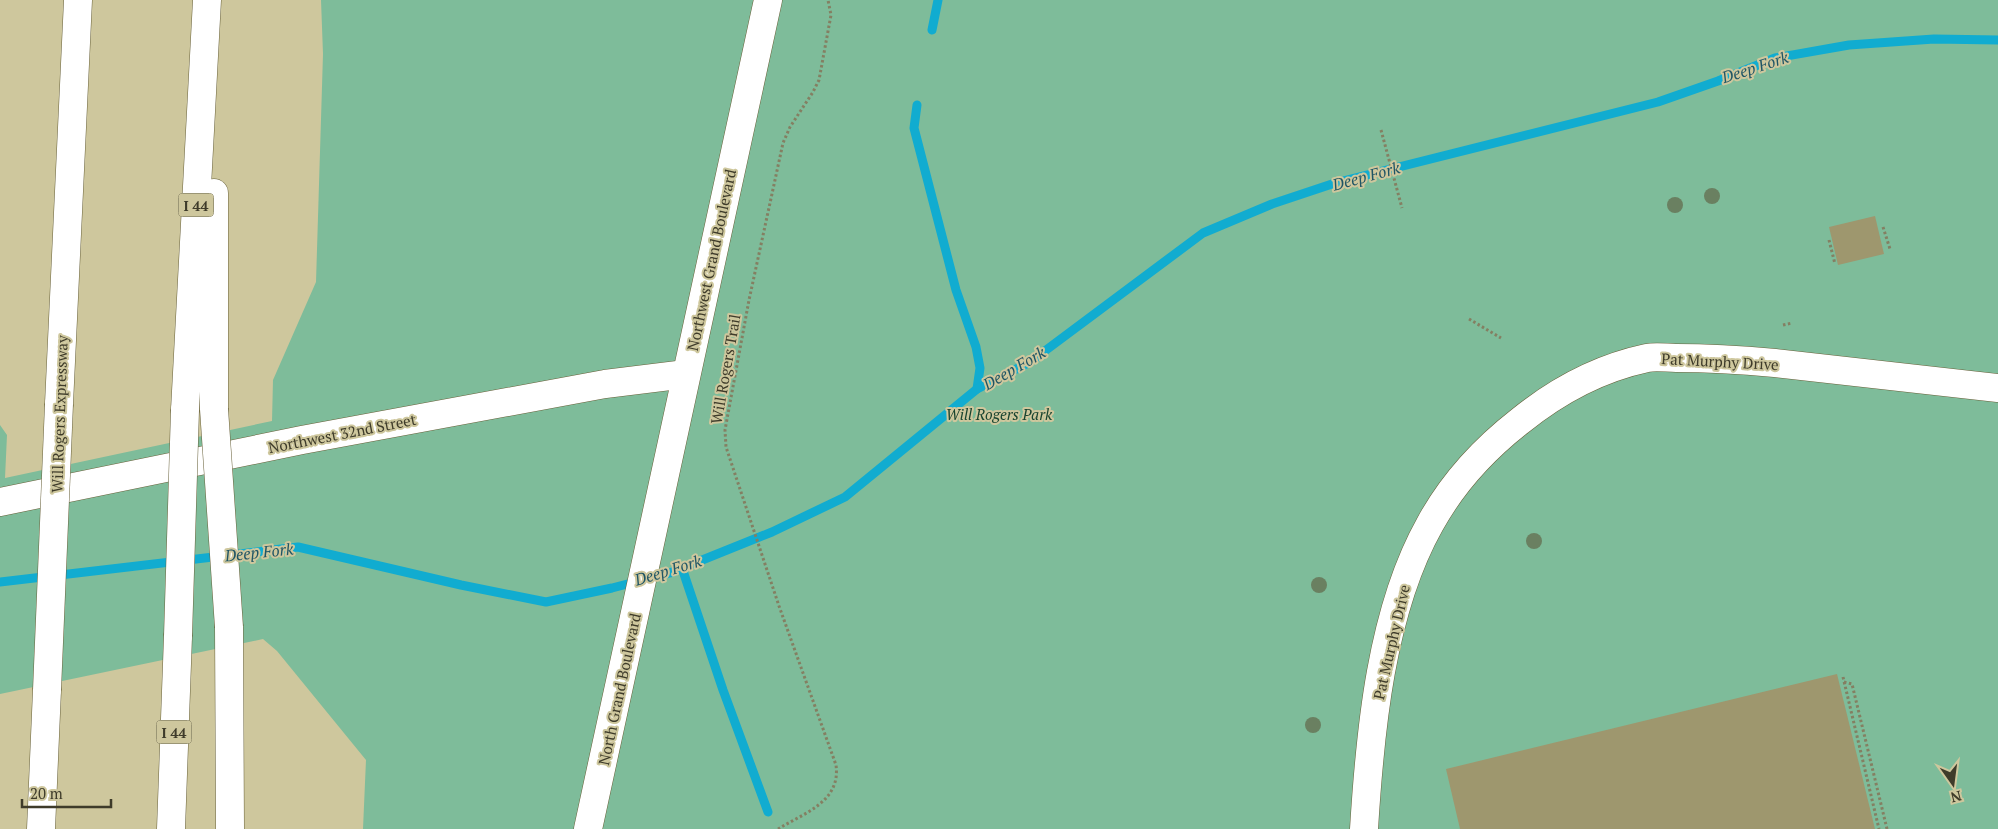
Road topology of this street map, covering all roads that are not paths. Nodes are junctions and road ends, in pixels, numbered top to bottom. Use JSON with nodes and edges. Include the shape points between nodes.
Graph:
{"nodes":[{"id":1,"x":78,"y":0,"type":"edge"},
{"id":2,"x":207,"y":0,"type":"edge"},
{"id":3,"x":214,"y":0,"type":"edge"},
{"id":4,"x":768,"y":0,"type":"edge"},
{"id":5,"x":686,"y":374,"type":"junction"},
{"id":6,"x":1998,"y":388,"type":"edge"},
{"id":7,"x":0,"y":502,"type":"edge"},
{"id":8,"x":656,"y":520,"type":"joint"},
{"id":9,"x":41,"y":829,"type":"edge"},
{"id":10,"x":171,"y":829,"type":"edge"},
{"id":11,"x":230,"y":829,"type":"edge"},
{"id":12,"x":588,"y":829,"type":"edge"},
{"id":13,"x":1364,"y":829,"type":"edge"}],
"edges":[{"from":1,"to":9,"type":"main road","name":"Will Rogers Expressway","bridge":true},
{"from":2,"to":10,"type":"main road","number":"I 44","bridge":true,"via":[[185,410]]},
{"from":3,"to":11,"type":"main road","bridge":true,"via":[[214,409],[229,627]]},
{"from":4,"to":5,"type":"main road","name":"Northwest Grand Boulevard"},
{"from":5,"to":7,"type":"main road","name":"Northwest 32nd Street","via":[[605,384],[351,431]]},
{"from":5,"to":8,"type":"main road","name":"Northwest Grand Boulevard"},
{"from":6,"to":13,"type":"main road","name":"Pat Murphy Drive","via":[[1735,359],[1649,358],[1568,387],[1536,408],[1477,459],[1449,494],[1429,525],[1407,574],[1394,614],[1380,678]]},
{"from":8,"to":12,"type":"main road","name":"North Grand Boulevard"}]}
